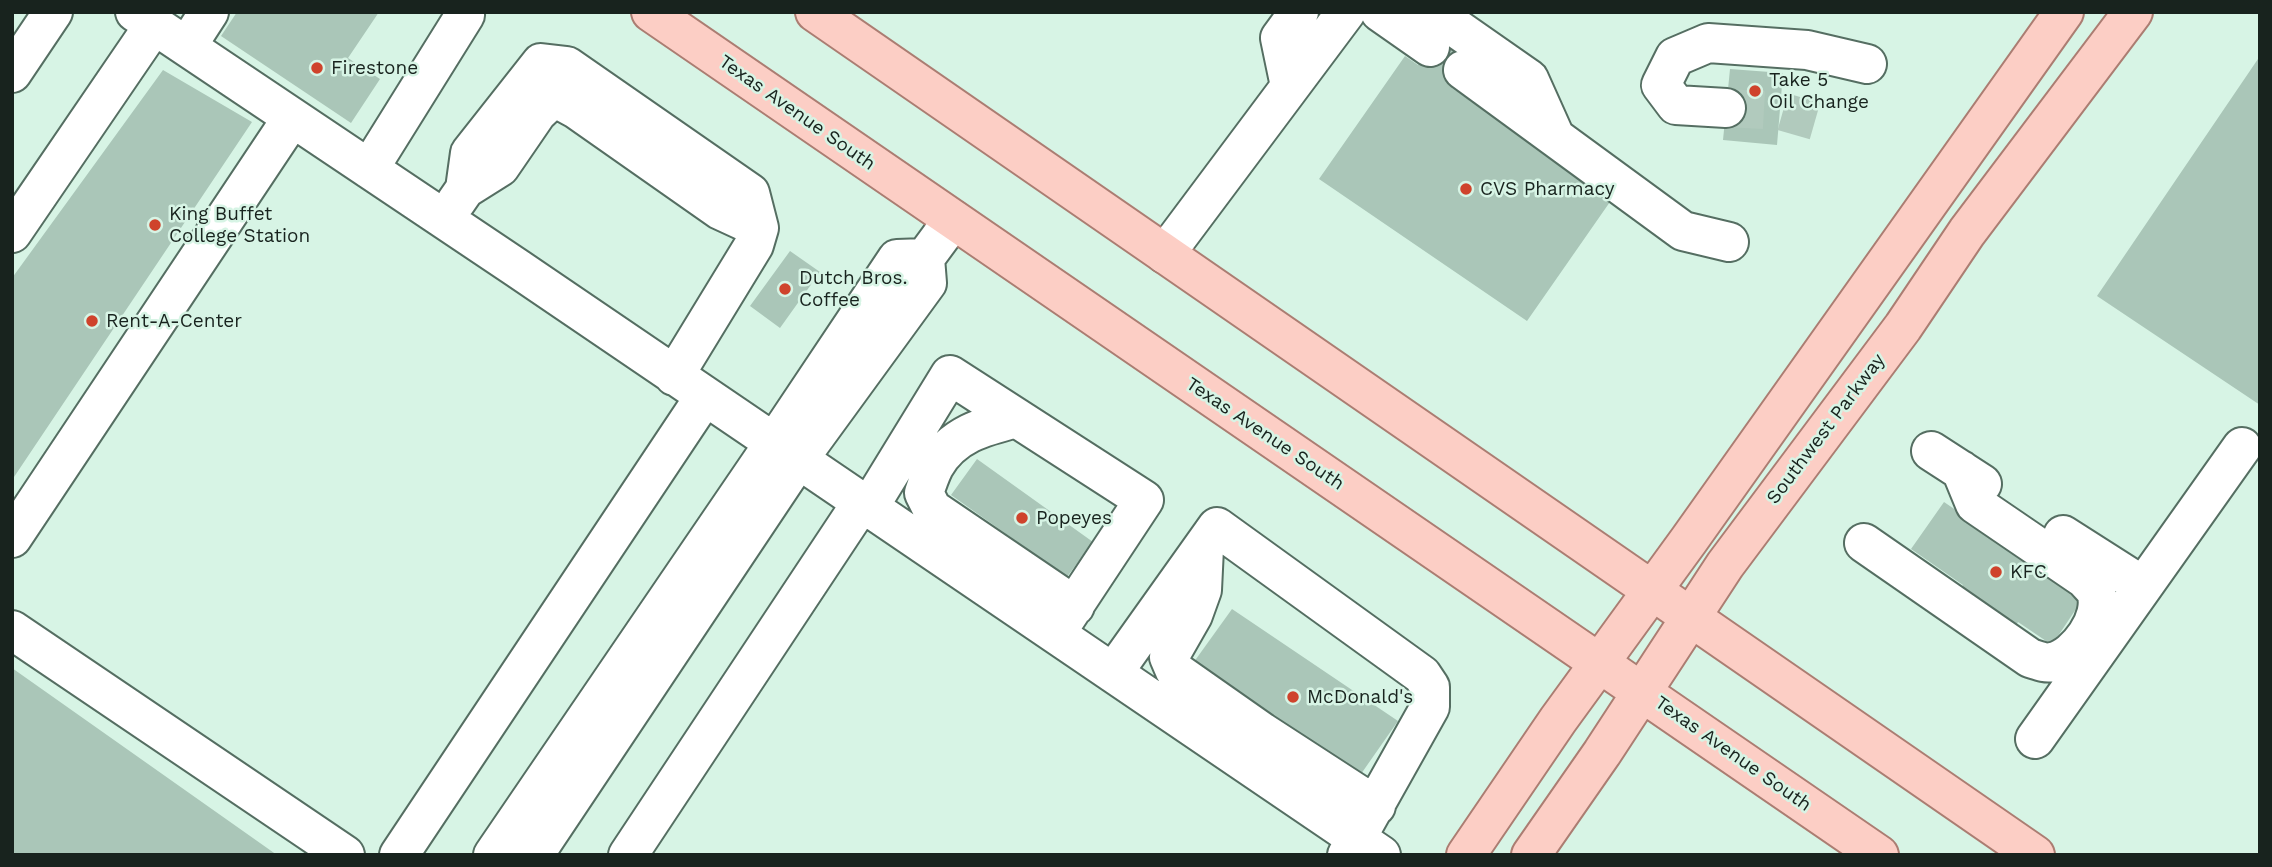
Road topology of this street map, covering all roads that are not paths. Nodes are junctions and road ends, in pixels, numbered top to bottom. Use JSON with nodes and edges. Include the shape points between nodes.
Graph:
{"nodes":[{"id":1,"x":54,"y":12,"type":"edge"},
{"id":2,"x":209,"y":12,"type":"edge"},
{"id":3,"x":464,"y":12,"type":"edge"},
{"id":4,"x":651,"y":12,"type":"edge"},
{"id":5,"x":815,"y":12,"type":"edge"},
{"id":6,"x":1299,"y":12,"type":"edge"},
{"id":7,"x":1346,"y":12,"type":"edge"},
{"id":8,"x":2133,"y":12,"type":"edge"},
{"id":9,"x":1395,"y":15,"type":"edge"},
{"id":10,"x":144,"y":19,"type":"edge"},
{"id":11,"x":2057,"y":22,"type":"edge"},
{"id":12,"x":1431,"y":30,"type":"edge"},
{"id":13,"x":187,"y":46,"type":"junction"},
{"id":14,"x":1867,"y":64,"type":"dead end"},
{"id":15,"x":1463,"y":70,"type":"dead end"},
{"id":16,"x":12,"y":73,"type":"edge"},
{"id":17,"x":1290,"y":86,"type":"junction"},
{"id":18,"x":1726,"y":108,"type":"tunnel mouth"},
{"id":19,"x":292,"y":118,"type":"junction"},
{"id":20,"x":1556,"y":139,"type":"junction"},
{"id":21,"x":2024,"y":158,"type":"junction"},
{"id":22,"x":369,"y":169,"type":"junction"},
{"id":23,"x":444,"y":220,"type":"junction"},
{"id":24,"x":953,"y":220,"type":"junction"},
{"id":25,"x":12,"y":233,"type":"edge"},
{"id":26,"x":1729,"y":242,"type":"dead end"},
{"id":27,"x":1164,"y":254,"type":"junction"},
{"id":28,"x":690,"y":386,"type":"junction"},
{"id":29,"x":1017,"y":418,"type":"junction"},
{"id":30,"x":2242,"y":447,"type":"dead end"},
{"id":31,"x":786,"y":452,"type":"junction"},
{"id":32,"x":865,"y":505,"type":"junction"},
{"id":33,"x":12,"y":538,"type":"edge"},
{"id":34,"x":1864,"y":543,"type":"dead end"},
{"id":35,"x":1204,"y":546,"type":"junction"},
{"id":36,"x":2143,"y":586,"type":"junction"},
{"id":37,"x":1652,"y":590,"type":"junction"},
{"id":38,"x":1690,"y":617,"type":"junction"},
{"id":39,"x":1065,"y":620,"type":"junction"},
{"id":40,"x":12,"y":630,"type":"edge"},
{"id":41,"x":1600,"y":663,"type":"junction"},
{"id":42,"x":1113,"y":673,"type":"junction"},
{"id":43,"x":1642,"y":691,"type":"junction"},
{"id":44,"x":2035,"y":739,"type":"dead end"},
{"id":45,"x":1376,"y":806,"type":"junction"},
{"id":46,"x":1362,"y":850,"type":"edge"},
{"id":47,"x":345,"y":855,"type":"edge"},
{"id":48,"x":400,"y":855,"type":"edge"},
{"id":49,"x":494,"y":855,"type":"edge"},
{"id":50,"x":534,"y":855,"type":"edge"},
{"id":51,"x":628,"y":855,"type":"edge"},
{"id":52,"x":1466,"y":855,"type":"edge"},
{"id":53,"x":1531,"y":855,"type":"edge"},
{"id":54,"x":1879,"y":855,"type":"edge"},
{"id":55,"x":2035,"y":855,"type":"edge"}],
"edges":[{"from":1,"to":16,"type":"street"},
{"from":2,"to":13,"type":"street"},
{"from":3,"to":22,"type":"street"},
{"from":4,"to":24,"type":"main road","name":"Texas Avenue South"},
{"from":5,"to":27,"type":"main road"},
{"from":6,"to":17,"type":"street","via":[[1280,38]]},
{"from":7,"to":17,"type":"street"},
{"from":8,"to":21,"type":"main road","name":"Southwest Parkway"},
{"from":9,"to":12,"type":"street"},
{"from":10,"to":13,"type":"street"},
{"from":10,"to":25,"type":"street"},
{"from":11,"to":21,"type":"main road","via":[[2056,68],[2018,122]]},
{"from":11,"to":37,"type":"main road"},
{"from":12,"to":20,"type":"street","via":[[1529,79]]},
{"from":13,"to":19,"type":"street"},
{"from":14,"to":18,"type":"street","via":[[1807,50],[1708,43],[1675,57],[1661,85],[1675,105]]},
{"from":15,"to":20,"type":"street"},
{"from":17,"to":27,"type":"street"},
{"from":19,"to":22,"type":"street"},
{"from":19,"to":33,"type":"street"},
{"from":20,"to":26,"type":"street","via":[[1683,231]]},
{"from":21,"to":38,"type":"main road","name":"Southwest Parkway"},
{"from":22,"to":23,"type":"street"},
{"from":23,"to":28,"type":"street"},
{"from":23,"to":28,"type":"street","via":[[465,189],[470,153],[541,63],[567,66],[750,193],[759,228],[754,245]]},
{"from":24,"to":31,"type":"street","via":[[925,258],[927,283]]},
{"from":24,"to":41,"type":"main road","name":"Texas Avenue South"},
{"from":27,"to":37,"type":"main road"},
{"from":28,"to":31,"type":"street"},
{"from":28,"to":48,"type":"street"},
{"from":29,"to":32,"type":"street","via":[[950,375]]},
{"from":29,"to":39,"type":"street","via":[[1144,500]]},
{"from":29,"to":39,"type":"street","via":[[978,428],[951,446],[934,466],[924,493],[932,509]]},
{"from":30,"to":36,"type":"street"},
{"from":31,"to":32,"type":"street"},
{"from":31,"to":49,"type":"street"},
{"from":31,"to":50,"type":"street"},
{"from":32,"to":39,"type":"street"},
{"from":32,"to":51,"type":"street"},
{"from":34,"to":36,"type":"street","via":[[2030,658],[2050,663],[2067,656],[2084,639],[2097,617],[2096,592],[2085,579],[1975,504],[1946,460]]},
{"from":35,"to":42,"type":"street"},
{"from":35,"to":45,"type":"street","via":[[1202,590],[1169,657],[1175,671]]},
{"from":35,"to":45,"type":"street","via":[[1217,527],[1422,674],[1430,687],[1430,707]]},
{"from":36,"to":44,"type":"street"},
{"from":37,"to":38,"type":"main road"},
{"from":37,"to":41,"type":"main road"},
{"from":38,"to":43,"type":"main road","name":"Southwest Parkway"},
{"from":38,"to":55,"type":"main road"},
{"from":39,"to":42,"type":"street"},
{"from":40,"to":47,"type":"street"},
{"from":41,"to":43,"type":"main road","name":"Texas Avenue South"},
{"from":41,"to":52,"type":"main road"},
{"from":42,"to":46,"type":"street","via":[[1269,777]]},
{"from":43,"to":53,"type":"main road","name":"Southwest Parkway"},
{"from":43,"to":54,"type":"main road","name":"Texas Avenue South"},
{"from":45,"to":46,"type":"street"}]}
